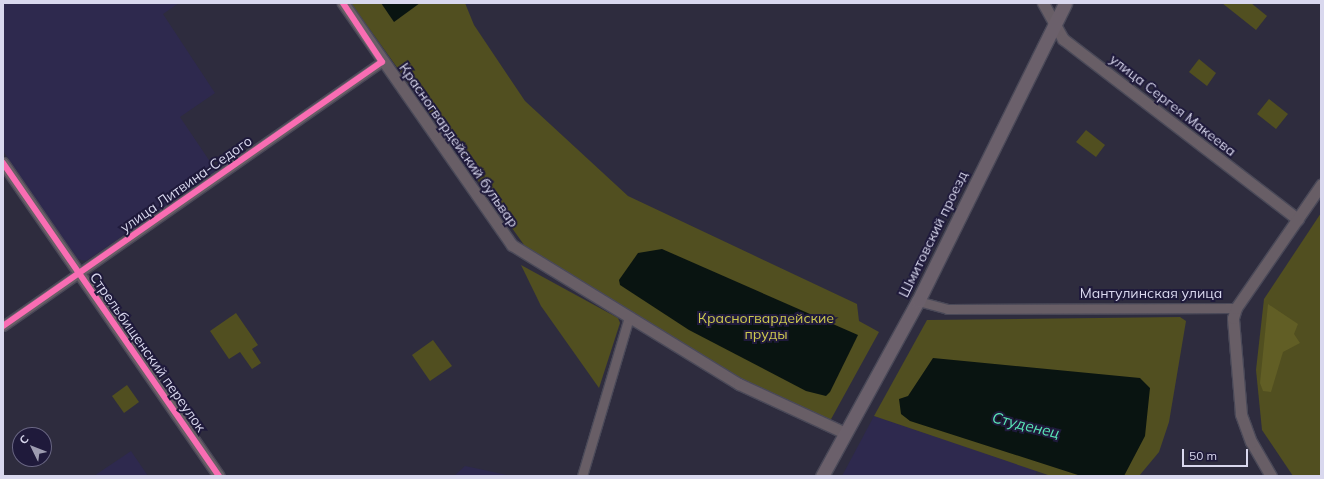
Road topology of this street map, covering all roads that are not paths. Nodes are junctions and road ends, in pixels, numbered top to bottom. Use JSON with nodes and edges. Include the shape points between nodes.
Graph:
{"nodes":[{"id":1,"x":343,"y":3,"type":"edge"},
{"id":2,"x":1043,"y":3,"type":"edge"},
{"id":3,"x":1065,"y":3,"type":"edge"},
{"id":4,"x":1054,"y":26,"type":"junction"},
{"id":5,"x":382,"y":62,"type":"junction"},
{"id":6,"x":3,"y":163,"type":"edge"},
{"id":7,"x":1321,"y":185,"type":"edge"},
{"id":8,"x":1298,"y":219,"type":"junction"},
{"id":9,"x":79,"y":273,"type":"junction"},
{"id":10,"x":918,"y":301,"type":"junction"},
{"id":11,"x":1236,"y":308,"type":"junction"},
{"id":12,"x":629,"y":317,"type":"junction"},
{"id":13,"x":3,"y":326,"type":"edge"},
{"id":14,"x":845,"y":433,"type":"junction"},
{"id":15,"x":219,"y":476,"type":"edge"},
{"id":16,"x":582,"y":476,"type":"edge"},
{"id":17,"x":822,"y":476,"type":"edge"},
{"id":18,"x":1271,"y":476,"type":"edge"}],
"edges":[{"from":1,"to":5,"type":"street","name":"Красногвардейский бульвар"},
{"from":2,"to":4,"type":"street","name":"улица Сергея Макеева"},
{"from":3,"to":4,"type":"main road","name":"Шмитовский проезд"},
{"from":4,"to":8,"type":"street","name":"улица Сергея Макеева","via":[[1063,39],[1116,82]]},
{"from":4,"to":10,"type":"main road","name":"Шмитовский проезд"},
{"from":5,"to":9,"type":"street","name":"улица Литвина-Седого"},
{"from":5,"to":12,"type":"street","name":"Красногвардейский бульвар","via":[[512,245]]},
{"from":6,"to":9,"type":"street","name":"Стрельбищенский переулок"},
{"from":7,"to":8,"type":"street","name":"Мантулинская улица"},
{"from":8,"to":11,"type":"street","name":"Мантулинская улица"},
{"from":9,"to":13,"type":"street","name":"улица Литвина-Седого"},
{"from":9,"to":15,"type":"street","name":"Стрельбищенский переулок"},
{"from":10,"to":11,"type":"street","name":"Мантулинская улица","via":[[947,309]]},
{"from":10,"to":14,"type":"main road","name":"Шмитовский проезд"},
{"from":11,"to":18,"type":"street","via":[[1232,335],[1241,414],[1251,442]]},
{"from":12,"to":14,"type":"street","name":"Красногвардейский бульвар","via":[[739,384]]},
{"from":12,"to":16,"type":"street"},
{"from":14,"to":17,"type":"main road","name":"Шмитовский проезд"}]}
